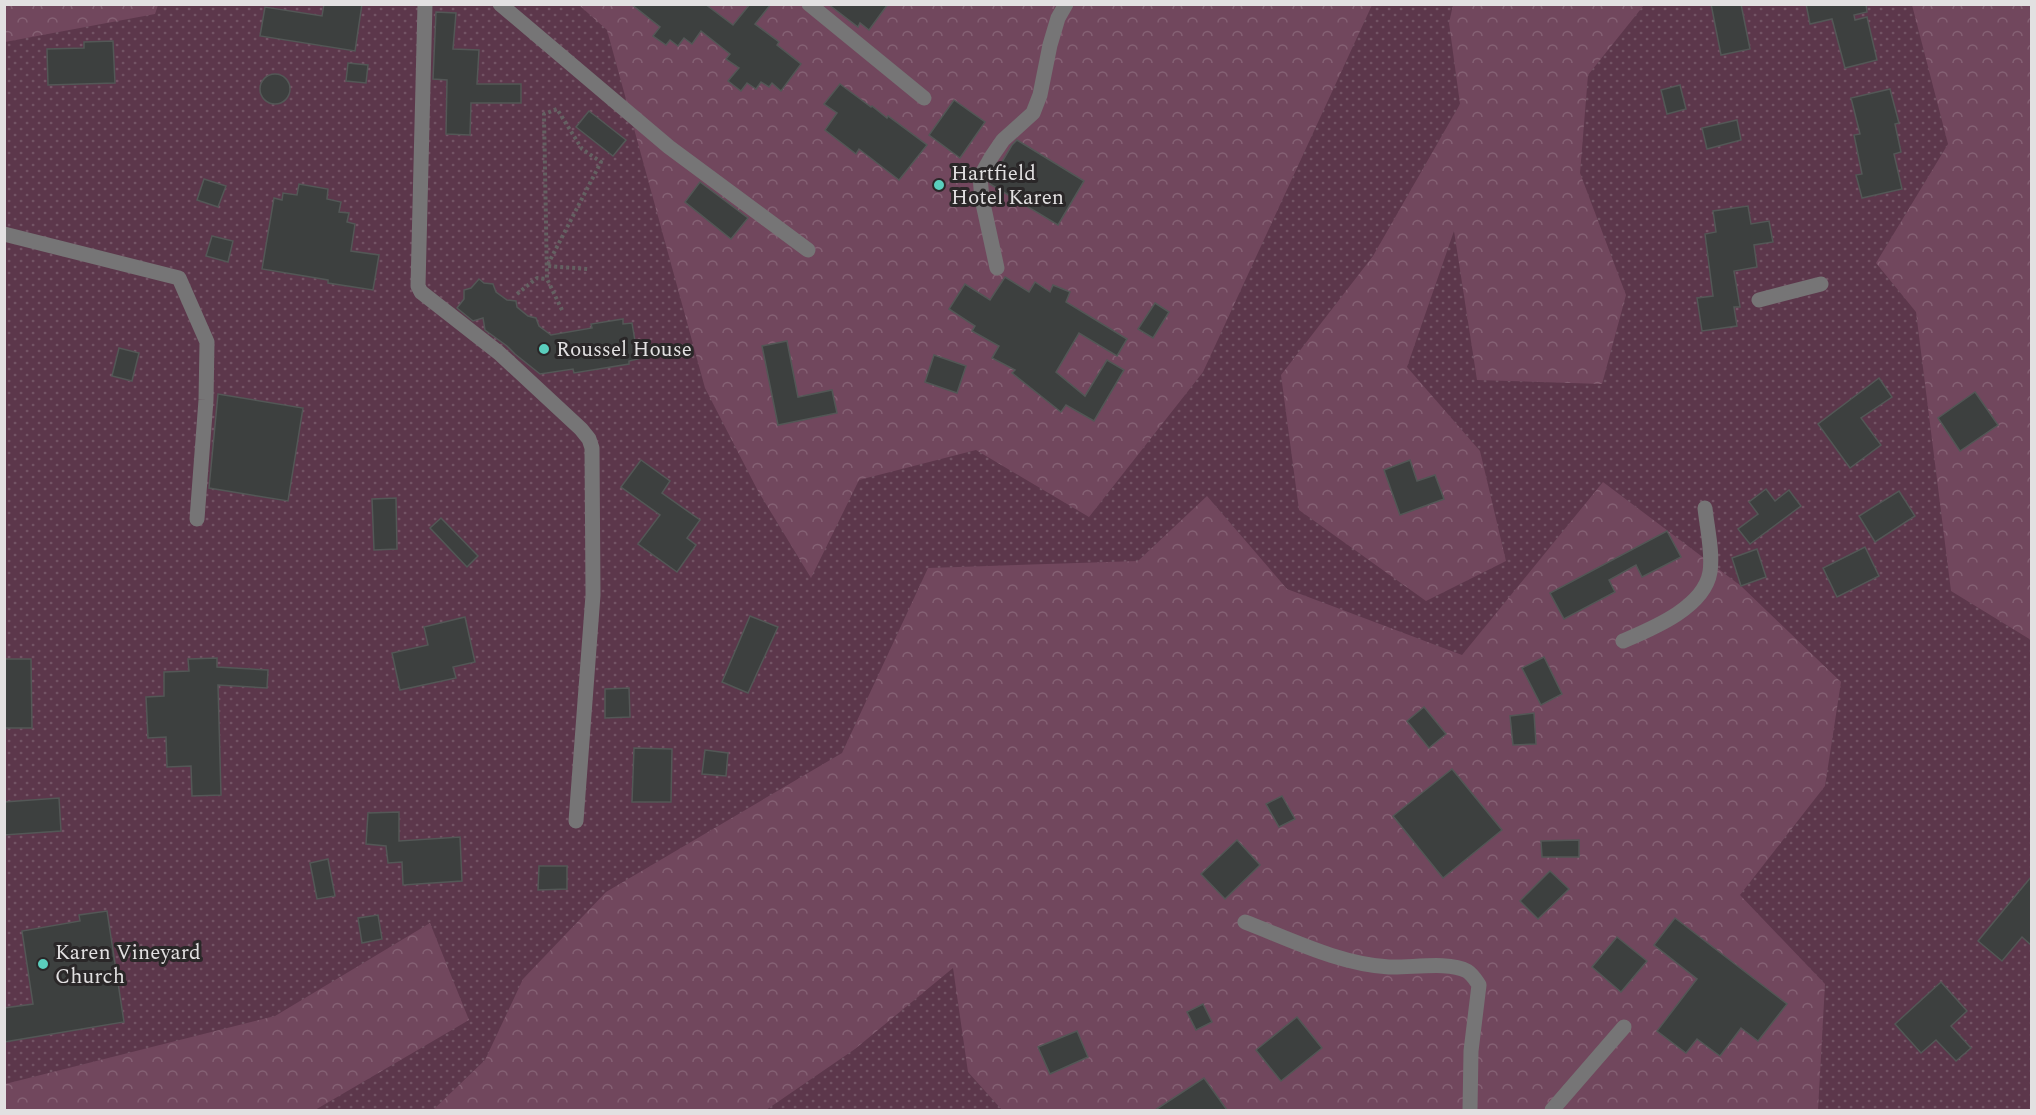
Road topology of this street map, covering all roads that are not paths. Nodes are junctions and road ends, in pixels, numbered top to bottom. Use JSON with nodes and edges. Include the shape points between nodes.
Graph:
{"nodes":[{"id":1,"x":424,"y":4,"type":"edge"},
{"id":2,"x":500,"y":4,"type":"edge"},
{"id":3,"x":809,"y":4,"type":"edge"},
{"id":4,"x":1066,"y":4,"type":"edge"},
{"id":5,"x":924,"y":98,"type":"dead end"},
{"id":6,"x":4,"y":234,"type":"edge"},
{"id":7,"x":808,"y":250,"type":"dead end"},
{"id":8,"x":997,"y":268,"type":"dead end"},
{"id":9,"x":1821,"y":284,"type":"dead end"},
{"id":10,"x":1759,"y":300,"type":"dead end"},
{"id":11,"x":1705,"y":507,"type":"dead end"},
{"id":12,"x":197,"y":519,"type":"dead end"},
{"id":13,"x":1623,"y":641,"type":"dead end"},
{"id":14,"x":576,"y":821,"type":"dead end"},
{"id":15,"x":1245,"y":922,"type":"dead end"},
{"id":16,"x":1624,"y":1027,"type":"dead end"},
{"id":17,"x":1470,"y":1110,"type":"edge"},
{"id":18,"x":1552,"y":1110,"type":"edge"}],
"edges":[{"from":1,"to":14,"type":"street","via":[[418,286],[564,412],[589,439],[592,448],[593,595]]},
{"from":2,"to":7,"type":"street","via":[[669,147]]},
{"from":3,"to":5,"type":"street"},
{"from":4,"to":8,"type":"street","via":[[1058,18],[1033,113],[1003,140],[980,177]]},
{"from":6,"to":12,"type":"street","via":[[180,278],[207,342]]},
{"from":9,"to":10,"type":"street"},
{"from":11,"to":13,"type":"street","via":[[1710,573],[1702,591],[1661,624]]},
{"from":15,"to":17,"type":"street","via":[[1363,964],[1450,967],[1474,976],[1479,985],[1471,1051]]},
{"from":16,"to":18,"type":"street"}]}
